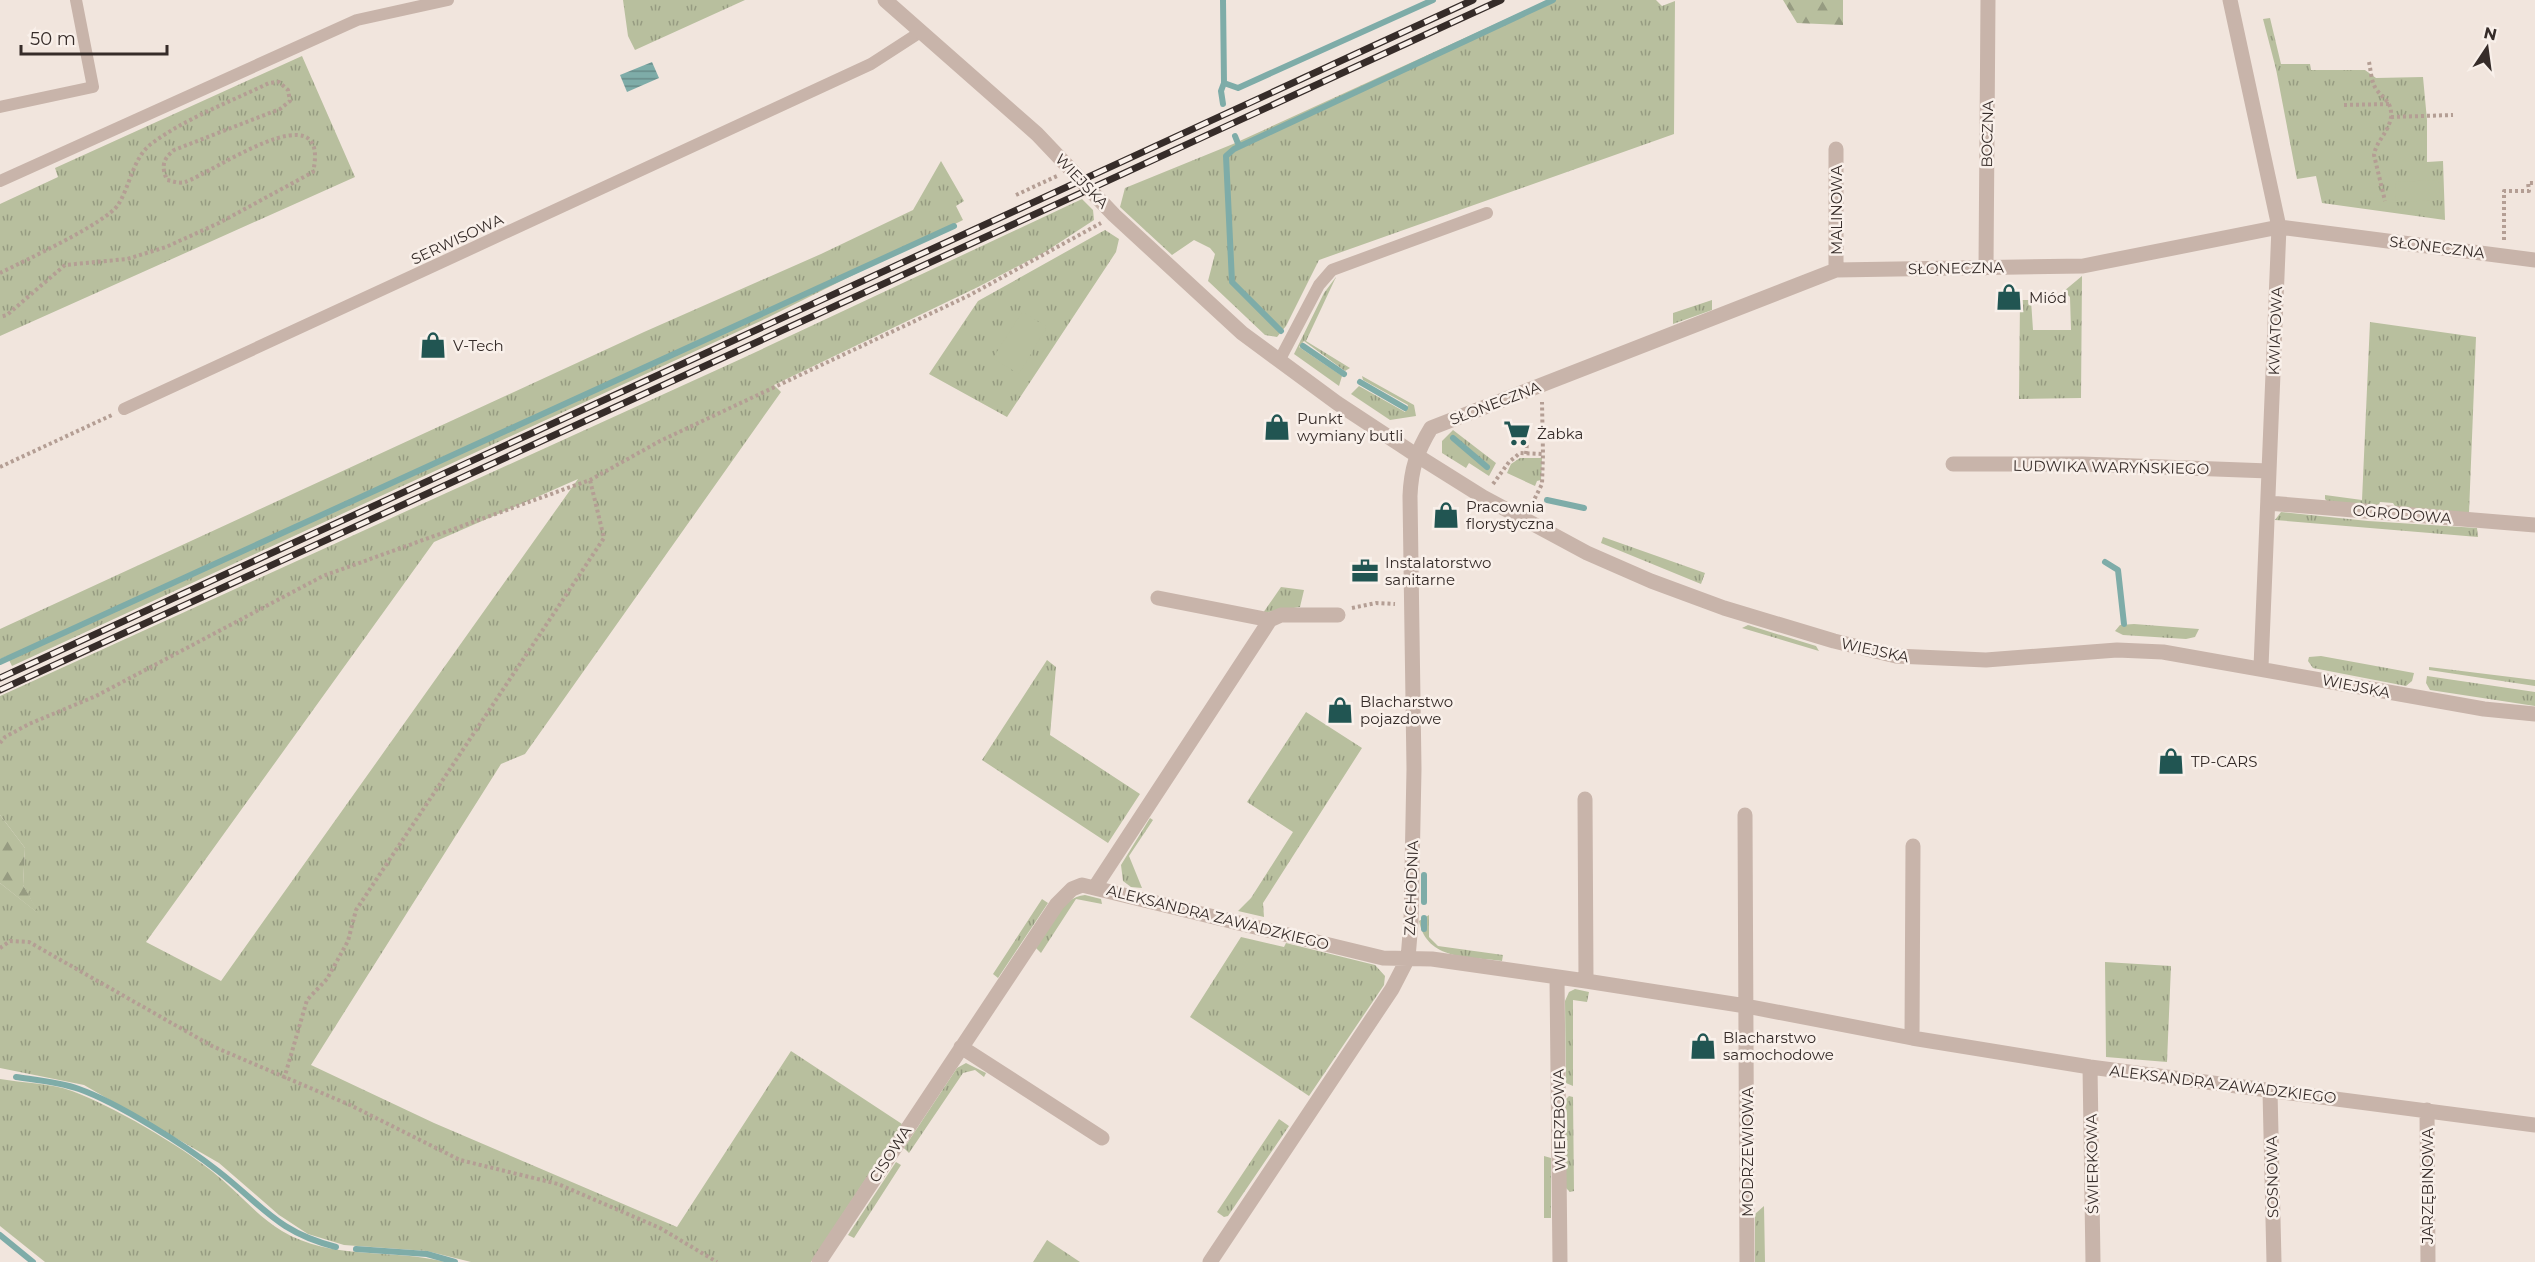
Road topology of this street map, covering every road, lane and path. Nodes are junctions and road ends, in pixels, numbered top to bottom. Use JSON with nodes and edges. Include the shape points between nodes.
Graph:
{"nodes":[{"id":1,"x":76,"y":0,"type":"edge"},
{"id":2,"x":448,"y":0,"type":"edge"},
{"id":3,"x":885,"y":0,"type":"edge"},
{"id":4,"x":1989,"y":0,"type":"edge"},
{"id":5,"x":2230,"y":0,"type":"edge"},
{"id":6,"x":922,"y":32,"type":"junction"},
{"id":7,"x":2369,"y":62,"type":"dead end"},
{"id":8,"x":2389,"y":104,"type":"junction"},
{"id":9,"x":2344,"y":105,"type":"dead end"},
{"id":10,"x":0,"y":107,"type":"edge"},
{"id":11,"x":2453,"y":115,"type":"dead end"},
{"id":12,"x":2391,"y":117,"type":"junction"},
{"id":13,"x":1836,"y":149,"type":"dead end"},
{"id":14,"x":1071,"y":170,"type":"junction"},
{"id":15,"x":0,"y":181,"type":"edge"},
{"id":16,"x":2535,"y":183,"type":"edge"},
{"id":17,"x":1016,"y":195,"type":"dead end"},
{"id":18,"x":2385,"y":201,"type":"dead end"},
{"id":19,"x":1487,"y":213,"type":"dead end"},
{"id":20,"x":1114,"y":215,"type":"junction"},
{"id":21,"x":2279,"y":226,"type":"junction"},
{"id":22,"x":2504,"y":256,"type":"junction"},
{"id":23,"x":2535,"y":260,"type":"edge"},
{"id":24,"x":1986,"y":268,"type":"junction"},
{"id":25,"x":1836,"y":270,"type":"junction"},
{"id":26,"x":0,"y":273,"type":"edge"},
{"id":27,"x":0,"y":317,"type":"edge"},
{"id":28,"x":1279,"y":361,"type":"junction"},
{"id":29,"x":1542,"y":385,"type":"junction"},
{"id":30,"x":124,"y":409,"type":"joint"},
{"id":31,"x":1527,"y":443,"type":"dead end"},
{"id":32,"x":1526,"y":454,"type":"junction"},
{"id":33,"x":1543,"y":454,"type":"junction"},
{"id":34,"x":1416,"y":455,"type":"junction"},
{"id":35,"x":1953,"y":464,"type":"dead end"},
{"id":36,"x":0,"y":467,"type":"edge"},
{"id":37,"x":2268,"y":471,"type":"junction"},
{"id":38,"x":590,"y":480,"type":"junction"},
{"id":39,"x":1491,"y":487,"type":"dead end"},
{"id":40,"x":2268,"y":503,"type":"junction"},
{"id":41,"x":1530,"y":508,"type":"dead end"},
{"id":42,"x":2535,"y":525,"type":"edge"},
{"id":43,"x":1158,"y":598,"type":"dead end"},
{"id":44,"x":1396,"y":604,"type":"dead end"},
{"id":45,"x":1338,"y":615,"type":"joint"},
{"id":46,"x":1270,"y":620,"type":"junction"},
{"id":47,"x":2261,"y":667,"type":"junction"},
{"id":48,"x":2535,"y":714,"type":"edge"},
{"id":49,"x":0,"y":743,"type":"edge"},
{"id":50,"x":1585,"y":799,"type":"dead end"},
{"id":51,"x":1745,"y":815,"type":"dead end"},
{"id":52,"x":1913,"y":846,"type":"dead end"},
{"id":53,"x":1095,"y":887,"type":"junction"},
{"id":54,"x":0,"y":948,"type":"edge"},
{"id":55,"x":1408,"y":958,"type":"junction"},
{"id":56,"x":1557,"y":978,"type":"junction"},
{"id":57,"x":1586,"y":981,"type":"junction"},
{"id":58,"x":1746,"y":1006,"type":"junction"},
{"id":59,"x":1912,"y":1038,"type":"junction"},
{"id":60,"x":961,"y":1047,"type":"junction"},
{"id":61,"x":2091,"y":1067,"type":"junction"},
{"id":62,"x":284,"y":1079,"type":"junction"},
{"id":63,"x":2270,"y":1091,"type":"junction"},
{"id":64,"x":2427,"y":1110,"type":"junction"},
{"id":65,"x":2535,"y":1125,"type":"edge"},
{"id":66,"x":1102,"y":1138,"type":"dead end"},
{"id":67,"x":717,"y":1262,"type":"edge"},
{"id":68,"x":819,"y":1262,"type":"edge"},
{"id":69,"x":1210,"y":1262,"type":"edge"},
{"id":70,"x":1560,"y":1262,"type":"edge"},
{"id":71,"x":1747,"y":1262,"type":"edge"},
{"id":72,"x":2093,"y":1262,"type":"edge"},
{"id":73,"x":2274,"y":1262,"type":"edge"},
{"id":74,"x":2428,"y":1262,"type":"edge"}],
"edges":[{"from":1,"to":10,"type":"lane","via":[[93,87]]},
{"from":2,"to":15,"type":"lane","via":[[357,20]]},
{"from":3,"to":6,"type":"street","name":"WIEJSKA"},
{"from":4,"to":24,"type":"street","name":"BOCZNA"},
{"from":5,"to":21,"type":"street","name":"KWIATOWA"},
{"from":6,"to":14,"type":"street","name":"WIEJSKA","via":[[1030,127]]},
{"from":6,"to":30,"type":"lane","name":"SERWISOWA","via":[[870,64]]},
{"from":7,"to":8,"type":"path","via":[[2372,81]]},
{"from":8,"to":9,"type":"path"},
{"from":8,"to":12,"type":"path"},
{"from":11,"to":12,"type":"path"},
{"from":12,"to":18,"type":"path","via":[[2374,156]]},
{"from":13,"to":25,"type":"street","name":"MALINOWA"},
{"from":14,"to":17,"type":"path"},
{"from":14,"to":20,"type":"street","name":"WIEJSKA"},
{"from":16,"to":22,"type":"path","via":[[2528,183],[2529,191],[2504,191]]},
{"from":19,"to":28,"type":"lane","via":[[1332,270],[1319,285]]},
{"from":20,"to":28,"type":"street","name":"WIEJSKA","via":[[1242,333]]},
{"from":20,"to":38,"type":"path","via":[[970,295],[660,441]]},
{"from":21,"to":22,"type":"street","name":"SŁONECZNA"},
{"from":21,"to":24,"type":"street","name":"SŁONECZNA","via":[[2083,266]]},
{"from":21,"to":37,"type":"street","name":"KWIATOWA"},
{"from":22,"to":23,"type":"street","name":"SŁONECZNA"},
{"from":24,"to":25,"type":"street","name":"SŁONECZNA"},
{"from":25,"to":29,"type":"street","name":"SŁONECZNA"},
{"from":26,"to":27,"type":"path","via":[[104,219],[118,205],[148,146],[172,130],[269,83],[279,82],[288,90],[290,102],[280,109],[174,150],[165,157],[162,169],[167,180],[182,183],[285,135],[311,141],[316,159],[313,172],[166,247],[127,259],[65,265]]},
{"from":28,"to":34,"type":"street","name":"WIEJSKA"},
{"from":29,"to":33,"type":"path"},
{"from":29,"to":34,"type":"street","name":"SŁONECZNA","via":[[1431,428]]},
{"from":30,"to":36,"type":"path"},
{"from":31,"to":32,"type":"path"},
{"from":32,"to":33,"type":"path"},
{"from":32,"to":39,"type":"path","via":[[1520,453],[1509,462]]},
{"from":33,"to":41,"type":"path","via":[[1542,484]]},
{"from":34,"to":47,"type":"street","name":"WIEJSKA","via":[[1514,514],[1623,570],[1724,608],[1852,646],[1896,656],[1948,660],[2117,650],[2163,652]]},
{"from":34,"to":55,"type":"street","name":"ZACHODNIA","via":[[1410,496],[1414,769]]},
{"from":35,"to":37,"type":"street","name":"LUDWIKA WARYŃSKIEGO"},
{"from":37,"to":40,"type":"street","name":"KWIATOWA"},
{"from":38,"to":49,"type":"path","via":[[323,576],[96,696],[5,736]]},
{"from":38,"to":62,"type":"path","via":[[604,538],[356,910],[348,941],[327,978],[307,1000]]},
{"from":40,"to":42,"type":"street","name":"OGRODOWA"},
{"from":40,"to":47,"type":"street","name":"KWIATOWA"},
{"from":43,"to":46,"type":"street"},
{"from":44,"to":45,"type":"path","via":[[1366,604]]},
{"from":45,"to":46,"type":"street","via":[[1281,615]]},
{"from":46,"to":53,"type":"street","name":"ALEKSANDRA ZAWADZKIEGO"},
{"from":47,"to":48,"type":"street","name":"WIEJSKA","via":[[2404,696]]},
{"from":50,"to":57,"type":"street"},
{"from":51,"to":58,"type":"street"},
{"from":52,"to":59,"type":"street"},
{"from":53,"to":55,"type":"street","name":"ALEKSANDRA ZAWADZKIEGO","via":[[1383,958]]},
{"from":53,"to":60,"type":"street","name":"CISOWA","via":[[1082,885],[1072,889],[1057,904]]},
{"from":54,"to":62,"type":"path","via":[[10,941],[29,942],[212,1046]]},
{"from":55,"to":56,"type":"street","name":"ALEKSANDRA ZAWADZKIEGO"},
{"from":55,"to":69,"type":"street","name":"ZACHODNIA","via":[[1392,989]]},
{"from":56,"to":57,"type":"street","name":"ALEKSANDRA ZAWADZKIEGO"},
{"from":56,"to":70,"type":"street","name":"WIERZBOWA"},
{"from":57,"to":58,"type":"street","name":"ALEKSANDRA ZAWADZKIEGO"},
{"from":58,"to":59,"type":"street","name":"ALEKSANDRA ZAWADZKIEGO"},
{"from":58,"to":71,"type":"street","name":"MODRZEWIOWA"},
{"from":59,"to":61,"type":"street","name":"ALEKSANDRA ZAWADZKIEGO"},
{"from":60,"to":66,"type":"street"},
{"from":60,"to":68,"type":"street","name":"CISOWA"},
{"from":61,"to":63,"type":"street","name":"ALEKSANDRA ZAWADZKIEGO"},
{"from":61,"to":72,"type":"street","name":"ŚWIERKOWA"},
{"from":62,"to":67,"type":"path","via":[[350,1105],[460,1160],[558,1184],[660,1228]]},
{"from":63,"to":64,"type":"street","name":"ALEKSANDRA ZAWADZKIEGO"},
{"from":63,"to":73,"type":"street","name":"SOSNOWA"},
{"from":64,"to":65,"type":"street","name":"ALEKSANDRA ZAWADZKIEGO"},
{"from":64,"to":74,"type":"street","name":"JARZĘBINOWA"}]}
